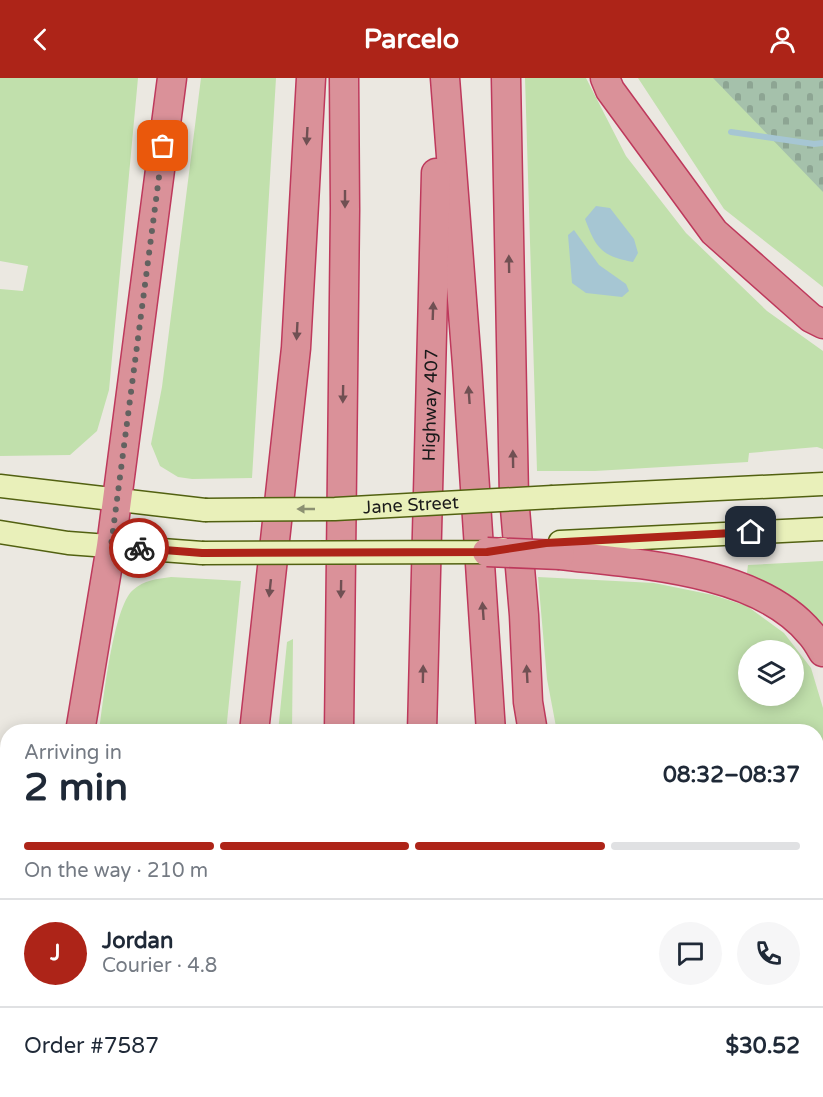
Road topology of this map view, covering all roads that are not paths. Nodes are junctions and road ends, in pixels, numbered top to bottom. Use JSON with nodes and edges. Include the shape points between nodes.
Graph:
{"nodes":[{"id":1,"x":172,"y":78,"type":"edge"},
{"id":2,"x":311,"y":78,"type":"edge"},
{"id":3,"x":344,"y":78,"type":"edge"},
{"id":4,"x":437,"y":78,"type":"edge"},
{"id":5,"x":445,"y":78,"type":"edge"},
{"id":6,"x":506,"y":78,"type":"edge"},
{"id":7,"x":605,"y":78,"type":"edge"},
{"id":8,"x":823,"y":324,"type":"edge"},
{"id":9,"x":823,"y":484,"type":"edge"},
{"id":10,"x":0,"y":486,"type":"edge"},
{"id":11,"x":117,"y":501,"type":"junction"},
{"id":12,"x":823,"y":529,"type":"edge"},
{"id":13,"x":0,"y":531,"type":"edge"},
{"id":14,"x":111,"y":546,"type":"junction"},
{"id":15,"x":560,"y":549,"type":"junction"},
{"id":16,"x":487,"y":552,"type":"joint"},
{"id":17,"x":823,"y":652,"type":"edge"},
{"id":18,"x":81,"y":724,"type":"edge"},
{"id":19,"x":255,"y":724,"type":"edge"},
{"id":20,"x":339,"y":724,"type":"edge"},
{"id":21,"x":422,"y":724,"type":"edge"},
{"id":22,"x":490,"y":724,"type":"edge"},
{"id":23,"x":532,"y":724,"type":"edge"}],
"edges":[{"from":1,"to":11,"type":"highway"},
{"from":2,"to":19,"type":"highway","one_way":true,"via":[[296,348]]},
{"from":3,"to":20,"type":"highway","one_way":true},
{"from":21,"to":4,"type":"highway","name":"Highway 407","one_way":true},
{"from":22,"to":5,"type":"highway","one_way":true},
{"from":23,"to":6,"type":"highway","one_way":true,"via":[[514,497]]},
{"from":7,"to":8,"type":"highway","via":[[714,232],[811,318]]},
{"from":9,"to":11,"type":"main road","name":"Jane Street","one_way":true,"bridge":true,"via":[[335,509],[205,510]]},
{"from":10,"to":11,"type":"main road","name":"Jane Street"},
{"from":11,"to":14,"type":"highway"},
{"from":12,"to":15,"type":"main road"},
{"from":13,"to":14,"type":"main road"},
{"from":14,"to":16,"type":"main road","bridge":true,"via":[[202,553]]},
{"from":14,"to":18,"type":"highway"},
{"from":15,"to":16,"type":"highway","bridge":true},
{"from":15,"to":17,"type":"highway","via":[[685,571],[747,590],[782,608],[809,631]]}]}
